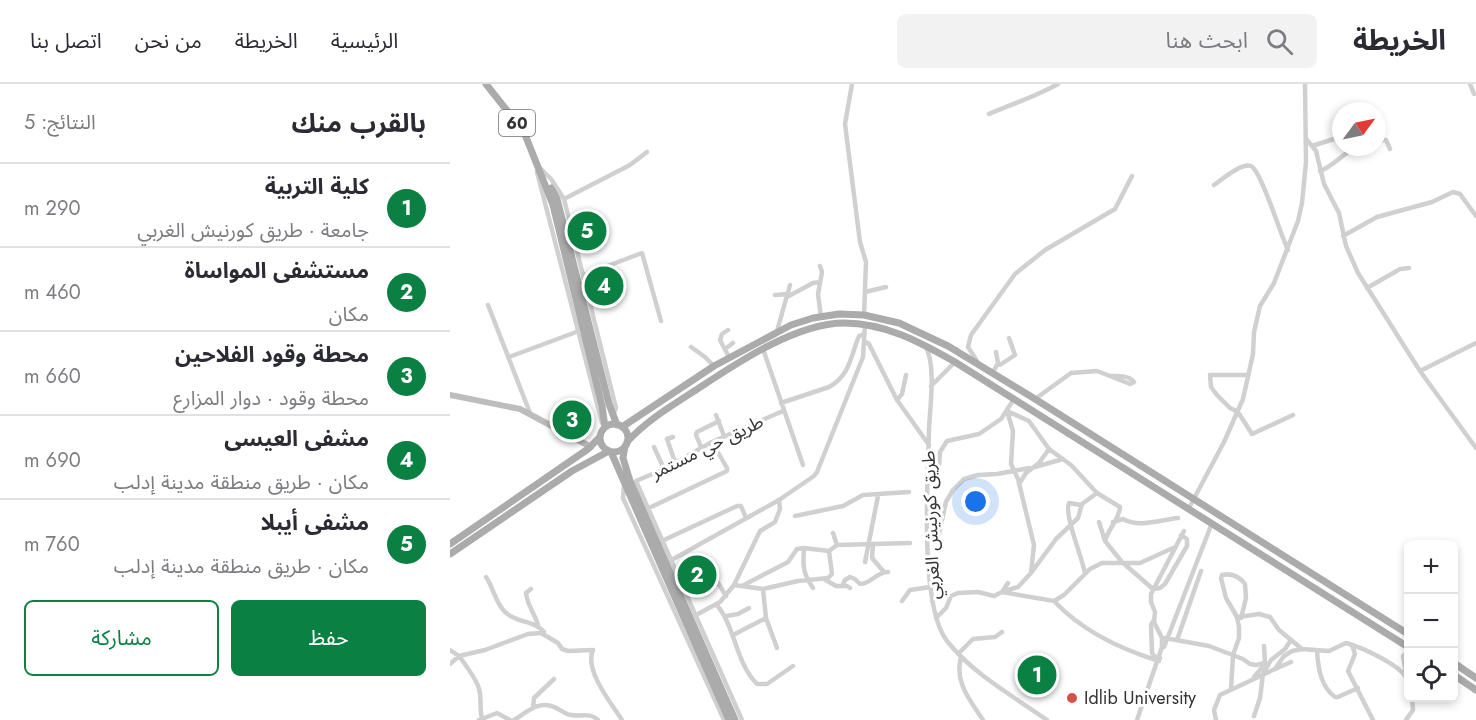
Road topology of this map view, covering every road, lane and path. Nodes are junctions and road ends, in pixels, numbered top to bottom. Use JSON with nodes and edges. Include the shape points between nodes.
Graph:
{"nodes":[{"id":1,"x":486,"y":84,"type":"edge"},
{"id":2,"x":852,"y":84,"type":"edge"},
{"id":3,"x":1058,"y":84,"type":"edge"},
{"id":4,"x":1305,"y":84,"type":"edge"},
{"id":5,"x":1470,"y":84,"type":"edge"},
{"id":6,"x":1474,"y":94,"type":"dead end"},
{"id":7,"x":989,"y":114,"type":"dead end"},
{"id":8,"x":1307,"y":140,"type":"junction"},
{"id":9,"x":1332,"y":140,"type":"edge"},
{"id":10,"x":1386,"y":140,"type":"edge"},
{"id":11,"x":1312,"y":146,"type":"junction"},
{"id":12,"x":1390,"y":149,"type":"dead end"},
{"id":13,"x":647,"y":152,"type":"dead end"},
{"id":14,"x":1342,"y":156,"type":"edge"},
{"id":15,"x":539,"y":167,"type":"junction"},
{"id":16,"x":1320,"y":171,"type":"junction"},
{"id":17,"x":1132,"y":176,"type":"dead end"},
{"id":18,"x":1214,"y":185,"type":"dead end"},
{"id":19,"x":564,"y":198,"type":"junction"},
{"id":20,"x":1476,"y":216,"type":"edge"},
{"id":21,"x":1343,"y":236,"type":"junction"},
{"id":22,"x":1288,"y":250,"type":"junction"},
{"id":23,"x":820,"y":266,"type":"dead end"},
{"id":24,"x":1408,"y":268,"type":"dead end"},
{"id":25,"x":584,"y":275,"type":"junction"},
{"id":26,"x":820,"y":282,"type":"junction"},
{"id":27,"x":790,"y":285,"type":"dead end"},
{"id":28,"x":886,"y":287,"type":"dead end"},
{"id":29,"x":1367,"y":288,"type":"junction"},
{"id":30,"x":865,"y":292,"type":"junction"},
{"id":31,"x":774,"y":295,"type":"dead end"},
{"id":32,"x":788,"y":296,"type":"junction"},
{"id":33,"x":488,"y":305,"type":"dead end"},
{"id":34,"x":864,"y":315,"type":"junction"},
{"id":35,"x":822,"y":316,"type":"junction"},
{"id":36,"x":661,"y":321,"type":"dead end"},
{"id":37,"x":865,"y":325,"type":"junction"},
{"id":38,"x":728,"y":330,"type":"dead end"},
{"id":39,"x":579,"y":331,"type":"junction"},
{"id":40,"x":777,"y":331,"type":"junction"},
{"id":41,"x":864,"y":334,"type":"junction"},
{"id":42,"x":1009,"y":338,"type":"dead end"},
{"id":43,"x":864,"y":341,"type":"junction"},
{"id":44,"x":732,"y":343,"type":"dead end"},
{"id":45,"x":1476,"y":343,"type":"edge"},
{"id":46,"x":925,"y":345,"type":"junction"},
{"id":47,"x":691,"y":347,"type":"dead end"},
{"id":48,"x":725,"y":349,"type":"junction"},
{"id":49,"x":763,"y":349,"type":"junction"},
{"id":50,"x":996,"y":352,"type":"dead end"},
{"id":51,"x":509,"y":357,"type":"junction"},
{"id":52,"x":729,"y":357,"type":"junction"},
{"id":53,"x":955,"y":362,"type":"junction"},
{"id":54,"x":998,"y":363,"type":"junction"},
{"id":55,"x":714,"y":366,"type":"junction"},
{"id":56,"x":982,"y":368,"type":"junction"},
{"id":57,"x":1420,"y":371,"type":"junction"},
{"id":58,"x":992,"y":374,"type":"junction"},
{"id":59,"x":906,"y":375,"type":"dead end"},
{"id":60,"x":1248,"y":375,"type":"junction"},
{"id":61,"x":1110,"y":376,"type":"dead end"},
{"id":62,"x":930,"y":386,"type":"junction"},
{"id":63,"x":450,"y":395,"type":"edge"},
{"id":64,"x":897,"y":399,"type":"junction"},
{"id":65,"x":1014,"y":399,"type":"junction"},
{"id":66,"x":1035,"y":399,"type":"junction"},
{"id":67,"x":781,"y":403,"type":"junction"},
{"id":68,"x":783,"y":411,"type":"junction"},
{"id":69,"x":1007,"y":411,"type":"junction"},
{"id":70,"x":1238,"y":412,"type":"junction"},
{"id":71,"x":530,"y":413,"type":"junction"},
{"id":72,"x":614,"y":415,"type":"junction"},
{"id":73,"x":1293,"y":415,"type":"dead end"},
{"id":74,"x":620,"y":426,"type":"junction"},
{"id":75,"x":604,"y":428,"type":"junction"},
{"id":76,"x":724,"y":436,"type":"junction"},
{"id":77,"x":600,"y":437,"type":"junction"},
{"id":78,"x":673,"y":437,"type":"dead end"},
{"id":79,"x":712,"y":442,"type":"junction"},
{"id":80,"x":626,"y":444,"type":"junction"},
{"id":81,"x":928,"y":445,"type":"junction"},
{"id":82,"x":591,"y":447,"type":"junction"},
{"id":83,"x":654,"y":447,"type":"dead end"},
{"id":84,"x":701,"y":447,"type":"junction"},
{"id":85,"x":1476,"y":448,"type":"edge"},
{"id":86,"x":1049,"y":449,"type":"junction"},
{"id":87,"x":610,"y":452,"type":"junction"},
{"id":88,"x":1063,"y":459,"type":"junction"},
{"id":89,"x":675,"y":462,"type":"junction"},
{"id":90,"x":803,"y":465,"type":"dead end"},
{"id":91,"x":939,"y":466,"type":"dead end"},
{"id":92,"x":1035,"y":467,"type":"junction"},
{"id":93,"x":664,"y":469,"type":"junction"},
{"id":94,"x":1014,"y":470,"type":"junction"},
{"id":95,"x":630,"y":483,"type":"junction"},
{"id":96,"x":1019,"y":484,"type":"junction"},
{"id":97,"x":909,"y":492,"type":"dead end"},
{"id":98,"x":1097,"y":493,"type":"junction"},
{"id":99,"x":878,"y":496,"type":"junction"},
{"id":100,"x":779,"y":500,"type":"junction"},
{"id":101,"x":1195,"y":500,"type":"junction"},
{"id":102,"x":1081,"y":505,"type":"junction"},
{"id":103,"x":649,"y":508,"type":"junction"},
{"id":104,"x":1189,"y":508,"type":"junction"},
{"id":105,"x":795,"y":516,"type":"dead end"},
{"id":106,"x":746,"y":518,"type":"junction"},
{"id":107,"x":1178,"y":518,"type":"dead end"},
{"id":108,"x":1099,"y":522,"type":"dead end"},
{"id":109,"x":1113,"y":522,"type":"junction"},
{"id":110,"x":1212,"y":523,"type":"junction"},
{"id":111,"x":1071,"y":527,"type":"junction"},
{"id":112,"x":833,"y":533,"type":"dead end"},
{"id":113,"x":664,"y":540,"type":"junction"},
{"id":114,"x":928,"y":540,"type":"junction"},
{"id":115,"x":1105,"y":541,"type":"junction"},
{"id":116,"x":910,"y":543,"type":"dead end"},
{"id":117,"x":450,"y":544,"type":"edge"},
{"id":118,"x":870,"y":544,"type":"junction"},
{"id":119,"x":837,"y":545,"type":"junction"},
{"id":120,"x":804,"y":548,"type":"junction"},
{"id":121,"x":1173,"y":548,"type":"junction"},
{"id":122,"x":829,"y":551,"type":"junction"},
{"id":123,"x":450,"y":554,"type":"edge"},
{"id":124,"x":792,"y":558,"type":"junction"},
{"id":125,"x":802,"y":559,"type":"junction"},
{"id":126,"x":669,"y":561,"type":"junction"},
{"id":127,"x":865,"y":562,"type":"dead end"},
{"id":128,"x":1122,"y":562,"type":"junction"},
{"id":129,"x":706,"y":563,"type":"dead end"},
{"id":130,"x":1201,"y":571,"type":"dead end"},
{"id":131,"x":1031,"y":573,"type":"junction"},
{"id":132,"x":1085,"y":573,"type":"junction"},
{"id":133,"x":486,"y":577,"type":"dead end"},
{"id":134,"x":824,"y":579,"type":"junction"},
{"id":135,"x":807,"y":580,"type":"junction"},
{"id":136,"x":1008,"y":583,"type":"dead end"},
{"id":137,"x":734,"y":585,"type":"junction"},
{"id":138,"x":742,"y":586,"type":"junction"},
{"id":139,"x":842,"y":586,"type":"junction"},
{"id":140,"x":930,"y":587,"type":"junction"},
{"id":141,"x":813,"y":588,"type":"dead end"},
{"id":142,"x":850,"y":588,"type":"dead end"},
{"id":143,"x":531,"y":589,"type":"dead end"},
{"id":144,"x":763,"y":589,"type":"junction"},
{"id":145,"x":1153,"y":589,"type":"junction"},
{"id":146,"x":1002,"y":592,"type":"junction"},
{"id":147,"x":726,"y":596,"type":"junction"},
{"id":148,"x":951,"y":596,"type":"junction"},
{"id":149,"x":902,"y":601,"type":"dead end"},
{"id":150,"x":932,"y":601,"type":"junction"},
{"id":151,"x":1053,"y":601,"type":"junction"},
{"id":152,"x":716,"y":604,"type":"junction"},
{"id":153,"x":749,"y":608,"type":"dead end"},
{"id":154,"x":696,"y":615,"type":"junction"},
{"id":155,"x":726,"y":616,"type":"junction"},
{"id":156,"x":1239,"y":617,"type":"junction"},
{"id":157,"x":766,"y":618,"type":"junction"},
{"id":158,"x":936,"y":618,"type":"junction"},
{"id":159,"x":1154,"y":620,"type":"junction"},
{"id":160,"x":538,"y":625,"type":"junction"},
{"id":161,"x":1404,"y":631,"type":"edge"},
{"id":162,"x":1002,"y":632,"type":"dead end"},
{"id":163,"x":733,"y":635,"type":"junction"},
{"id":164,"x":548,"y":636,"type":"junction"},
{"id":165,"x":1164,"y":638,"type":"junction"},
{"id":166,"x":1177,"y":640,"type":"junction"},
{"id":167,"x":1291,"y":640,"type":"junction"},
{"id":168,"x":1404,"y":643,"type":"edge"},
{"id":169,"x":1353,"y":645,"type":"junction"},
{"id":170,"x":1264,"y":646,"type":"dead end"},
{"id":171,"x":777,"y":648,"type":"dead end"},
{"id":172,"x":1302,"y":649,"type":"junction"},
{"id":173,"x":450,"y":650,"type":"edge"},
{"id":174,"x":1317,"y":651,"type":"junction"},
{"id":175,"x":1233,"y":655,"type":"junction"},
{"id":176,"x":459,"y":656,"type":"junction"},
{"id":177,"x":960,"y":656,"type":"junction"},
{"id":178,"x":1159,"y":660,"type":"junction"},
{"id":179,"x":1291,"y":662,"type":"dead end"},
{"id":180,"x":1267,"y":663,"type":"junction"},
{"id":181,"x":450,"y":664,"type":"edge"},
{"id":182,"x":793,"y":666,"type":"dead end"},
{"id":183,"x":1458,"y":666,"type":"edge"},
{"id":184,"x":1275,"y":669,"type":"junction"},
{"id":185,"x":1263,"y":674,"type":"junction"},
{"id":186,"x":1404,"y":675,"type":"edge"},
{"id":187,"x":1458,"y":678,"type":"edge"},
{"id":188,"x":1476,"y":678,"type":"edge"},
{"id":189,"x":554,"y":679,"type":"dead end"},
{"id":190,"x":1252,"y":679,"type":"junction"},
{"id":191,"x":1231,"y":688,"type":"junction"},
{"id":192,"x":1358,"y":688,"type":"junction"},
{"id":193,"x":1476,"y":690,"type":"edge"},
{"id":194,"x":1412,"y":702,"type":"edge"},
{"id":195,"x":533,"y":708,"type":"junction"},
{"id":196,"x":1254,"y":716,"type":"dead end"},
{"id":197,"x":1215,"y":717,"type":"edge"},
{"id":198,"x":1370,"y":718,"type":"edge"},
{"id":199,"x":481,"y":719,"type":"edge"},
{"id":200,"x":512,"y":720,"type":"edge"},
{"id":201,"x":598,"y":720,"type":"edge"},
{"id":202,"x":622,"y":720,"type":"edge"},
{"id":203,"x":724,"y":720,"type":"edge"},
{"id":204,"x":729,"y":720,"type":"edge"},
{"id":205,"x":735,"y":720,"type":"edge"},
{"id":206,"x":742,"y":720,"type":"edge"},
{"id":207,"x":983,"y":720,"type":"edge"},
{"id":208,"x":1047,"y":720,"type":"edge"},
{"id":209,"x":1137,"y":720,"type":"edge"},
{"id":210,"x":1209,"y":720,"type":"edge"},
{"id":211,"x":1406,"y":720,"type":"edge"}],
"edges":[{"from":1,"to":15,"type":"main road","number":"60","via":[[524,132]]},
{"from":2,"to":30,"type":"street","via":[[845,124],[866,262]]},
{"from":3,"to":7,"type":"street"},
{"from":4,"to":8,"type":"street"},
{"from":5,"to":6,"type":"street"},
{"from":8,"to":11,"type":"street"},
{"from":8,"to":22,"type":"street","via":[[1302,203]]},
{"from":9,"to":11,"type":"street"},
{"from":10,"to":12,"type":"street"},
{"from":11,"to":16,"type":"street"},
{"from":13,"to":19,"type":"street","via":[[630,165]]},
{"from":14,"to":16,"type":"street"},
{"from":15,"to":19,"type":"street"},
{"from":15,"to":39,"type":"street","via":[[537,172]]},
{"from":15,"to":72,"type":"main road","via":[[557,199]]},
{"from":15,"to":75,"type":"main road","via":[[554,205]]},
{"from":16,"to":21,"type":"street","via":[[1339,213]]},
{"from":17,"to":56,"type":"street","via":[[1115,209],[1045,250],[1015,274],[971,335],[968,347]]},
{"from":18,"to":22,"type":"street","via":[[1245,165],[1257,171]]},
{"from":19,"to":25,"type":"street"},
{"from":20,"to":21,"type":"street","via":[[1460,194],[1453,192],[1377,217]]},
{"from":21,"to":29,"type":"street"},
{"from":22,"to":60,"type":"street","via":[[1260,306]]},
{"from":23,"to":26,"type":"street"},
{"from":24,"to":29,"type":"street"},
{"from":25,"to":36,"type":"street","via":[[642,253]]},
{"from":25,"to":72,"type":"street","via":[[616,408]]},
{"from":26,"to":32,"type":"street"},
{"from":26,"to":35,"type":"street"},
{"from":27,"to":32,"type":"street"},
{"from":28,"to":30,"type":"street"},
{"from":29,"to":57,"type":"street"},
{"from":30,"to":34,"type":"street"},
{"from":31,"to":32,"type":"street"},
{"from":32,"to":40,"type":"street"},
{"from":33,"to":51,"type":"street"},
{"from":34,"to":35,"type":"main road"},
{"from":34,"to":37,"type":"street"},
{"from":34,"to":56,"type":"main road","via":[[899,323],[948,346]]},
{"from":35,"to":40,"type":"main road"},
{"from":37,"to":41,"type":"street"},
{"from":37,"to":46,"type":"main road","via":[[888,329]]},
{"from":37,"to":49,"type":"main road","via":[[823,326]]},
{"from":38,"to":48,"type":"street","via":[[721,336]]},
{"from":39,"to":51,"type":"street"},
{"from":39,"to":75,"type":"street"},
{"from":40,"to":52,"type":"main road"},
{"from":41,"to":43,"type":"street"},
{"from":41,"to":67,"type":"street","via":[[859,336],[847,370],[836,383]]},
{"from":42,"to":54,"type":"street","via":[[1015,355]]},
{"from":43,"to":64,"type":"street"},
{"from":43,"to":100,"type":"street","via":[[863,357],[817,472]]},
{"from":44,"to":48,"type":"street"},
{"from":45,"to":57,"type":"street"},
{"from":46,"to":53,"type":"main road"},
{"from":46,"to":62,"type":"street","name":"طريق كورنيش الغربي","via":[[929,353]]},
{"from":47,"to":55,"type":"street"},
{"from":48,"to":52,"type":"street"},
{"from":49,"to":67,"type":"street"},
{"from":49,"to":80,"type":"main road","via":[[640,428]]},
{"from":50,"to":54,"type":"street"},
{"from":51,"to":71,"type":"street"},
{"from":52,"to":55,"type":"main road"},
{"from":53,"to":62,"type":"street"},
{"from":53,"to":65,"type":"main road"},
{"from":54,"to":58,"type":"street"},
{"from":55,"to":74,"type":"main road"},
{"from":56,"to":58,"type":"main road"},
{"from":57,"to":85,"type":"street"},
{"from":58,"to":66,"type":"main road"},
{"from":59,"to":64,"type":"street"},
{"from":60,"to":70,"type":"street"},
{"from":60,"to":70,"type":"street","via":[[1210,375],[1211,387],[1217,395]]},
{"from":61,"to":66,"type":"street","via":[[1097,371],[1071,373]]},
{"from":62,"to":81,"type":"street","name":"طريق كورنيش الغربي"},
{"from":63,"to":71,"type":"street"},
{"from":64,"to":81,"type":"street"},
{"from":65,"to":69,"type":"street"},
{"from":65,"to":104,"type":"main road"},
{"from":66,"to":101,"type":"main road"},
{"from":67,"to":68,"type":"street"},
{"from":68,"to":76,"type":"street","name":"طريق حي مستمر"},
{"from":68,"to":90,"type":"street"},
{"from":69,"to":86,"type":"street","via":[[1029,420]]},
{"from":69,"to":91,"type":"street","via":[[980,434],[947,441],[940,452]]},
{"from":69,"to":94,"type":"street","via":[[1013,431]]},
{"from":70,"to":73,"type":"street","via":[[1252,434]]},
{"from":70,"to":101,"type":"street"},
{"from":71,"to":82,"type":"street"},
{"from":72,"to":74,"type":"main road"},
{"from":74,"to":75,"type":"main road"},
{"from":74,"to":80,"type":"main road","via":[[626,433]]},
{"from":75,"to":77,"type":"main road"},
{"from":76,"to":79,"type":"street","name":"طريق حي مستمر"},
{"from":76,"to":84,"type":"street","via":[[717,418],[697,432]]},
{"from":77,"to":82,"type":"main road"},
{"from":77,"to":87,"type":"main road","via":[[603,447]]},
{"from":78,"to":89,"type":"street","via":[[667,439]]},
{"from":79,"to":84,"type":"street","name":"طريق حي مستمر"},
{"from":79,"to":103,"type":"street","via":[[727,471]]},
{"from":80,"to":87,"type":"main road","via":[[619,451]]},
{"from":80,"to":95,"type":"main road","via":[[623,458]]},
{"from":81,"to":114,"type":"street","name":"طريق كورنيش الغربي"},
{"from":82,"to":117,"type":"main road"},
{"from":83,"to":93,"type":"street"},
{"from":84,"to":89,"type":"street","name":"طريق حي مستمر"},
{"from":86,"to":88,"type":"street"},
{"from":86,"to":92,"type":"street"},
{"from":87,"to":95,"type":"main road"},
{"from":87,"to":123,"type":"main road","via":[[572,471]]},
{"from":88,"to":92,"type":"street"},
{"from":88,"to":98,"type":"street"},
{"from":89,"to":93,"type":"street","name":"طريق حي مستمر"},
{"from":92,"to":94,"type":"street"},
{"from":92,"to":96,"type":"street"},
{"from":93,"to":95,"type":"street","name":"طريق حي مستمر"},
{"from":94,"to":96,"type":"street"},
{"from":94,"to":114,"type":"street","via":[[964,479],[946,502],[939,534]]},
{"from":95,"to":103,"type":"street"},
{"from":95,"to":126,"type":"main road"},
{"from":95,"to":203,"type":"street","via":[[623,498]]},
{"from":95,"to":204,"type":"main road"},
{"from":96,"to":131,"type":"street","via":[[1034,545]]},
{"from":97,"to":99,"type":"street"},
{"from":98,"to":102,"type":"street"},
{"from":98,"to":109,"type":"street","via":[[1120,507]]},
{"from":99,"to":105,"type":"street","via":[[863,495],[843,506]]},
{"from":99,"to":118,"type":"street"},
{"from":100,"to":106,"type":"street"},
{"from":100,"to":137,"type":"street","via":[[775,522],[759,532]]},
{"from":101,"to":104,"type":"street"},
{"from":101,"to":161,"type":"main road"},
{"from":102,"to":111,"type":"street","via":[[1080,515]]},
{"from":102,"to":111,"type":"street","via":[[1067,504]]},
{"from":103,"to":113,"type":"street"},
{"from":104,"to":110,"type":"main road"},
{"from":106,"to":113,"type":"street","via":[[741,506],[737,506]]},
{"from":106,"to":126,"type":"street"},
{"from":107,"to":109,"type":"street","via":[[1143,524],[1123,519]]},
{"from":108,"to":115,"type":"street"},
{"from":109,"to":115,"type":"street"},
{"from":110,"to":165,"type":"street"},
{"from":110,"to":168,"type":"main road"},
{"from":111,"to":131,"type":"street","via":[[1056,539]]},
{"from":111,"to":132,"type":"street"},
{"from":112,"to":119,"type":"street"},
{"from":113,"to":126,"type":"street"},
{"from":114,"to":140,"type":"street","name":"طريق كورنيش الغربي"},
{"from":115,"to":128,"type":"street"},
{"from":116,"to":118,"type":"street"},
{"from":118,"to":119,"type":"street"},
{"from":118,"to":127,"type":"street"},
{"from":118,"to":139,"type":"street","via":[[872,558],[886,572],[864,584],[847,578]]},
{"from":119,"to":122,"type":"street"},
{"from":120,"to":122,"type":"street"},
{"from":120,"to":124,"type":"street","via":[[797,549]]},
{"from":120,"to":125,"type":"street"},
{"from":121,"to":128,"type":"street","via":[[1140,563]]},
{"from":121,"to":145,"type":"street"},
{"from":121,"to":145,"type":"street","via":[[1183,533],[1187,546],[1165,584]]},
{"from":122,"to":134,"type":"street","via":[[832,574]]},
{"from":124,"to":125,"type":"street"},
{"from":124,"to":138,"type":"street"},
{"from":125,"to":135,"type":"street"},
{"from":126,"to":154,"type":"street"},
{"from":126,"to":205,"type":"main road"},
{"from":128,"to":132,"type":"street","via":[[1102,563]]},
{"from":128,"to":145,"type":"street"},
{"from":129,"to":147,"type":"street"},
{"from":130,"to":166,"type":"street"},
{"from":131,"to":146,"type":"street","via":[[1018,587]]},
{"from":132,"to":151,"type":"street"},
{"from":133,"to":160,"type":"street","via":[[505,612]]},
{"from":134,"to":135,"type":"street"},
{"from":134,"to":139,"type":"street"},
{"from":135,"to":141,"type":"street"},
{"from":135,"to":144,"type":"street"},
{"from":136,"to":146,"type":"street"},
{"from":137,"to":138,"type":"street"},
{"from":137,"to":147,"type":"street"},
{"from":138,"to":144,"type":"street"},
{"from":139,"to":142,"type":"street"},
{"from":140,"to":149,"type":"street","via":[[910,590]]},
{"from":140,"to":150,"type":"street","name":"طريق كورنيش الغربي"},
{"from":143,"to":160,"type":"street","via":[[526,593],[527,602]]},
{"from":144,"to":157,"type":"street"},
{"from":145,"to":159,"type":"street","via":[[1150,600]]},
{"from":146,"to":148,"type":"street","via":[[994,596],[978,592]]},
{"from":146,"to":151,"type":"street"},
{"from":147,"to":152,"type":"street"},
{"from":148,"to":150,"type":"street","via":[[939,595]]},
{"from":148,"to":158,"type":"street"},
{"from":150,"to":158,"type":"street","name":"طريق كورنيش الغربي"},
{"from":151,"to":178,"type":"street","via":[[1071,618],[1114,645]]},
{"from":152,"to":154,"type":"street"},
{"from":152,"to":155,"type":"street"},
{"from":153,"to":155,"type":"street"},
{"from":154,"to":206,"type":"street"},
{"from":155,"to":163,"type":"street"},
{"from":156,"to":156,"type":"street","via":[[1226,598],[1222,575],[1236,577],[1245,584],[1245,602]]},
{"from":156,"to":167,"type":"street","via":[[1270,617]]},
{"from":156,"to":175,"type":"street","via":[[1239,638]]},
{"from":157,"to":163,"type":"street"},
{"from":157,"to":171,"type":"street"},
{"from":158,"to":177,"type":"street","name":"طريق كورنيش الغربي","via":[[945,639]]},
{"from":159,"to":165,"type":"street"},
{"from":159,"to":178,"type":"street","via":[[1150,626],[1152,653]]},
{"from":160,"to":164,"type":"street"},
{"from":162,"to":177,"type":"street","via":[[995,638],[973,639]]},
{"from":163,"to":182,"type":"street","via":[[735,647],[757,684],[768,683]]},
{"from":164,"to":176,"type":"street","via":[[528,634]]},
{"from":164,"to":202,"type":"street","via":[[568,651],[593,650],[594,673]]},
{"from":165,"to":166,"type":"street"},
{"from":165,"to":178,"type":"street"},
{"from":166,"to":175,"type":"street"},
{"from":167,"to":172,"type":"street"},
{"from":167,"to":180,"type":"street"},
{"from":169,"to":174,"type":"street"},
{"from":169,"to":186,"type":"street","via":[[1392,663]]},
{"from":169,"to":192,"type":"street","via":[[1355,654],[1348,671]]},
{"from":170,"to":180,"type":"street"},
{"from":172,"to":174,"type":"street"},
{"from":172,"to":184,"type":"street","via":[[1289,652]]},
{"from":173,"to":176,"type":"street"},
{"from":174,"to":192,"type":"street","via":[[1323,682],[1330,694],[1335,698]]},
{"from":175,"to":180,"type":"street","via":[[1250,664]]},
{"from":175,"to":191,"type":"street"},
{"from":176,"to":181,"type":"street"},
{"from":176,"to":199,"type":"street","via":[[478,686]]},
{"from":177,"to":207,"type":"street","via":[[962,687]]},
{"from":177,"to":208,"type":"street","name":"طريق كورنيش الغربي"},
{"from":178,"to":209,"type":"street"},
{"from":179,"to":184,"type":"street"},
{"from":180,"to":185,"type":"street"},
{"from":180,"to":190,"type":"street"},
{"from":183,"to":188,"type":"main road"},
{"from":184,"to":185,"type":"street"},
{"from":185,"to":190,"type":"street"},
{"from":185,"to":196,"type":"street"},
{"from":187,"to":193,"type":"main road"},
{"from":189,"to":195,"type":"street","via":[[534,698]]},
{"from":190,"to":191,"type":"street"},
{"from":191,"to":197,"type":"street","via":[[1218,697]]},
{"from":192,"to":198,"type":"street"},
{"from":194,"to":211,"type":"street","via":[[1413,710]]},
{"from":195,"to":200,"type":"street"},
{"from":195,"to":201,"type":"street","via":[[546,705],[572,716],[586,714]]},
{"from":197,"to":210,"type":"street"},
{"from":199,"to":200,"type":"street","via":[[497,713]]}]}
